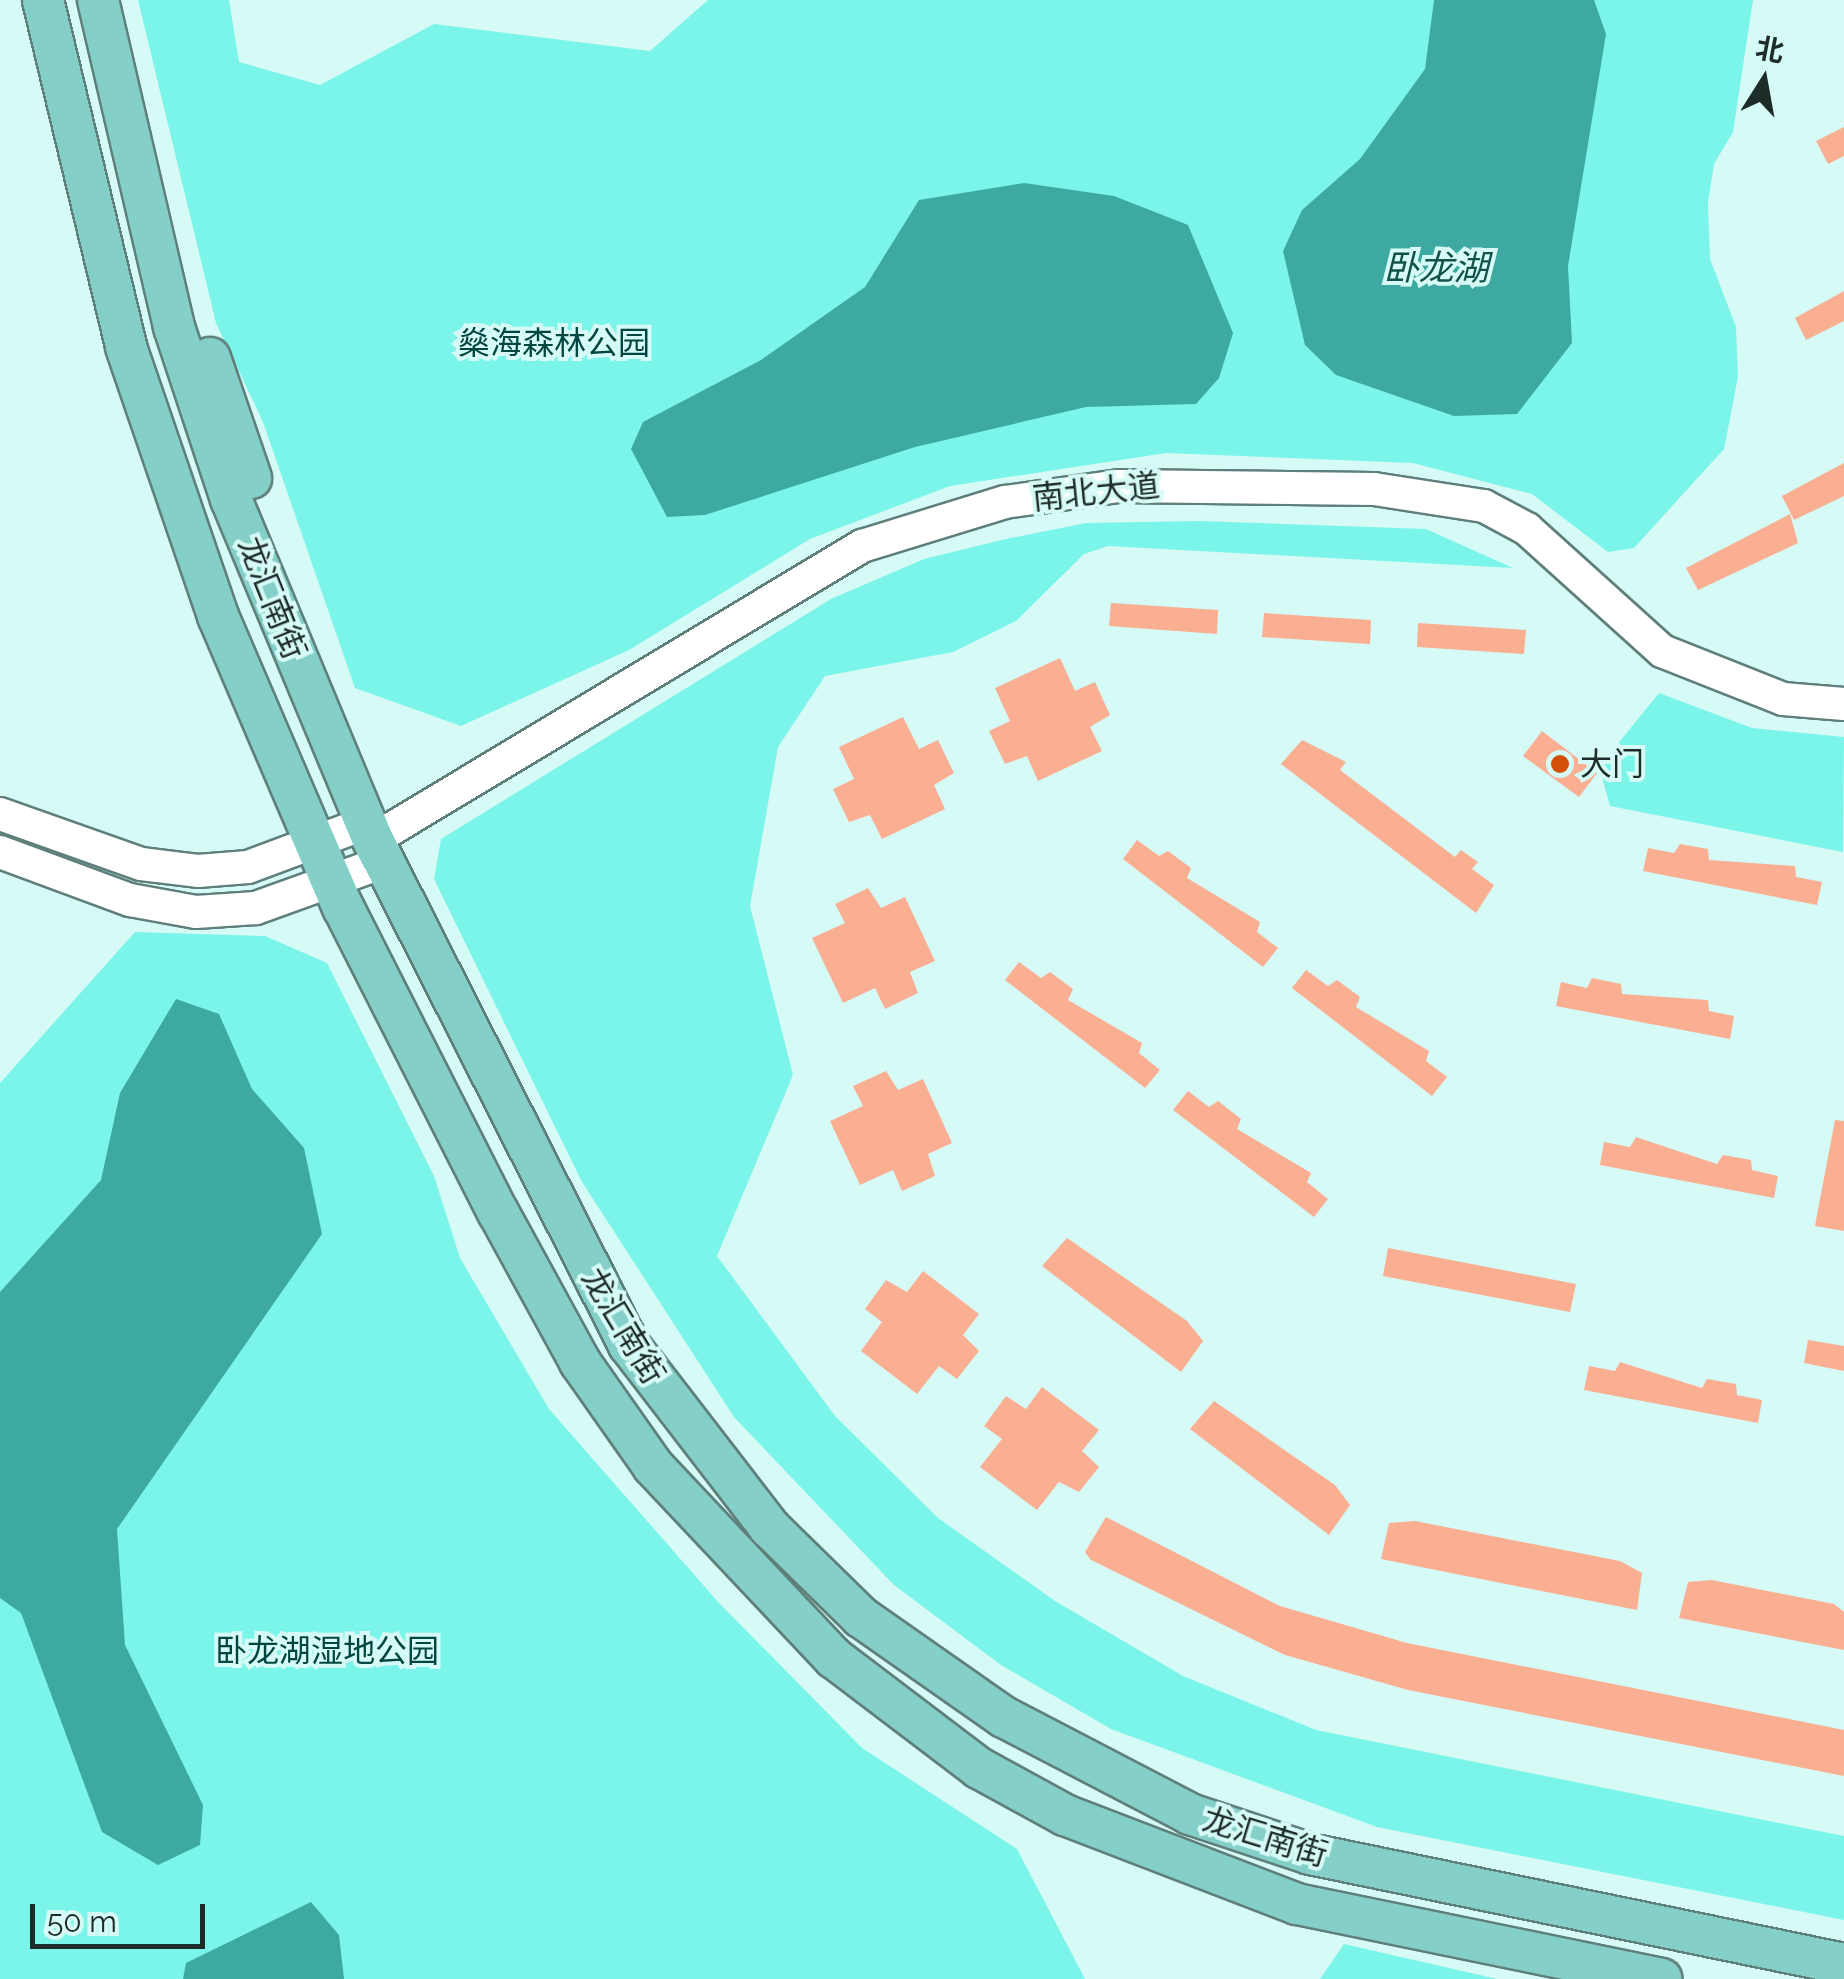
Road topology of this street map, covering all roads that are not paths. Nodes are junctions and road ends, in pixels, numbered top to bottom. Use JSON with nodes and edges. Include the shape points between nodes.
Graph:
{"nodes":[{"id":1,"x":43,"y":0,"type":"edge"},
{"id":2,"x":98,"y":0,"type":"edge"},
{"id":3,"x":1844,"y":704,"type":"edge"},
{"id":4,"x":0,"y":814,"type":"edge"},
{"id":5,"x":374,"y":842,"type":"junction"},
{"id":6,"x":316,"y":845,"type":"junction"},
{"id":7,"x":0,"y":852,"type":"edge"},
{"id":8,"x":334,"y":887,"type":"junction"},
{"id":9,"x":1844,"y":1964,"type":"edge"},
{"id":10,"x":1662,"y":1979,"type":"edge"}],
"edges":[{"from":1,"to":6,"type":"main road","name":"龙汇南街","via":[[126,347],[180,514]]},
{"from":2,"to":5,"type":"main road","name":"龙汇南街","via":[[174,328],[318,712]]},
{"from":3,"to":5,"type":"street","name":"南北大道","via":[[1768,694],[1662,651],[1527,529],[1484,506],[1374,488],[1119,486],[1005,502],[862,546]]},
{"from":4,"to":6,"type":"street","via":[[141,864],[198,871]]},
{"from":5,"to":6,"type":"street"},
{"from":5,"to":8,"type":"street"},
{"from":5,"to":9,"type":"main road","name":"龙汇南街","via":[[630,1345],[769,1527],[861,1616],[1004,1717],[1190,1814],[1310,1854]]},
{"from":6,"to":8,"type":"main road","name":"龙汇南街"},
{"from":7,"to":8,"type":"street","via":[[130,900],[196,912]]},
{"from":8,"to":10,"type":"main road","name":"龙汇南街","via":[[580,1362],[713,1536],[834,1658],[979,1768],[1178,1862],[1297,1904]]}]}
